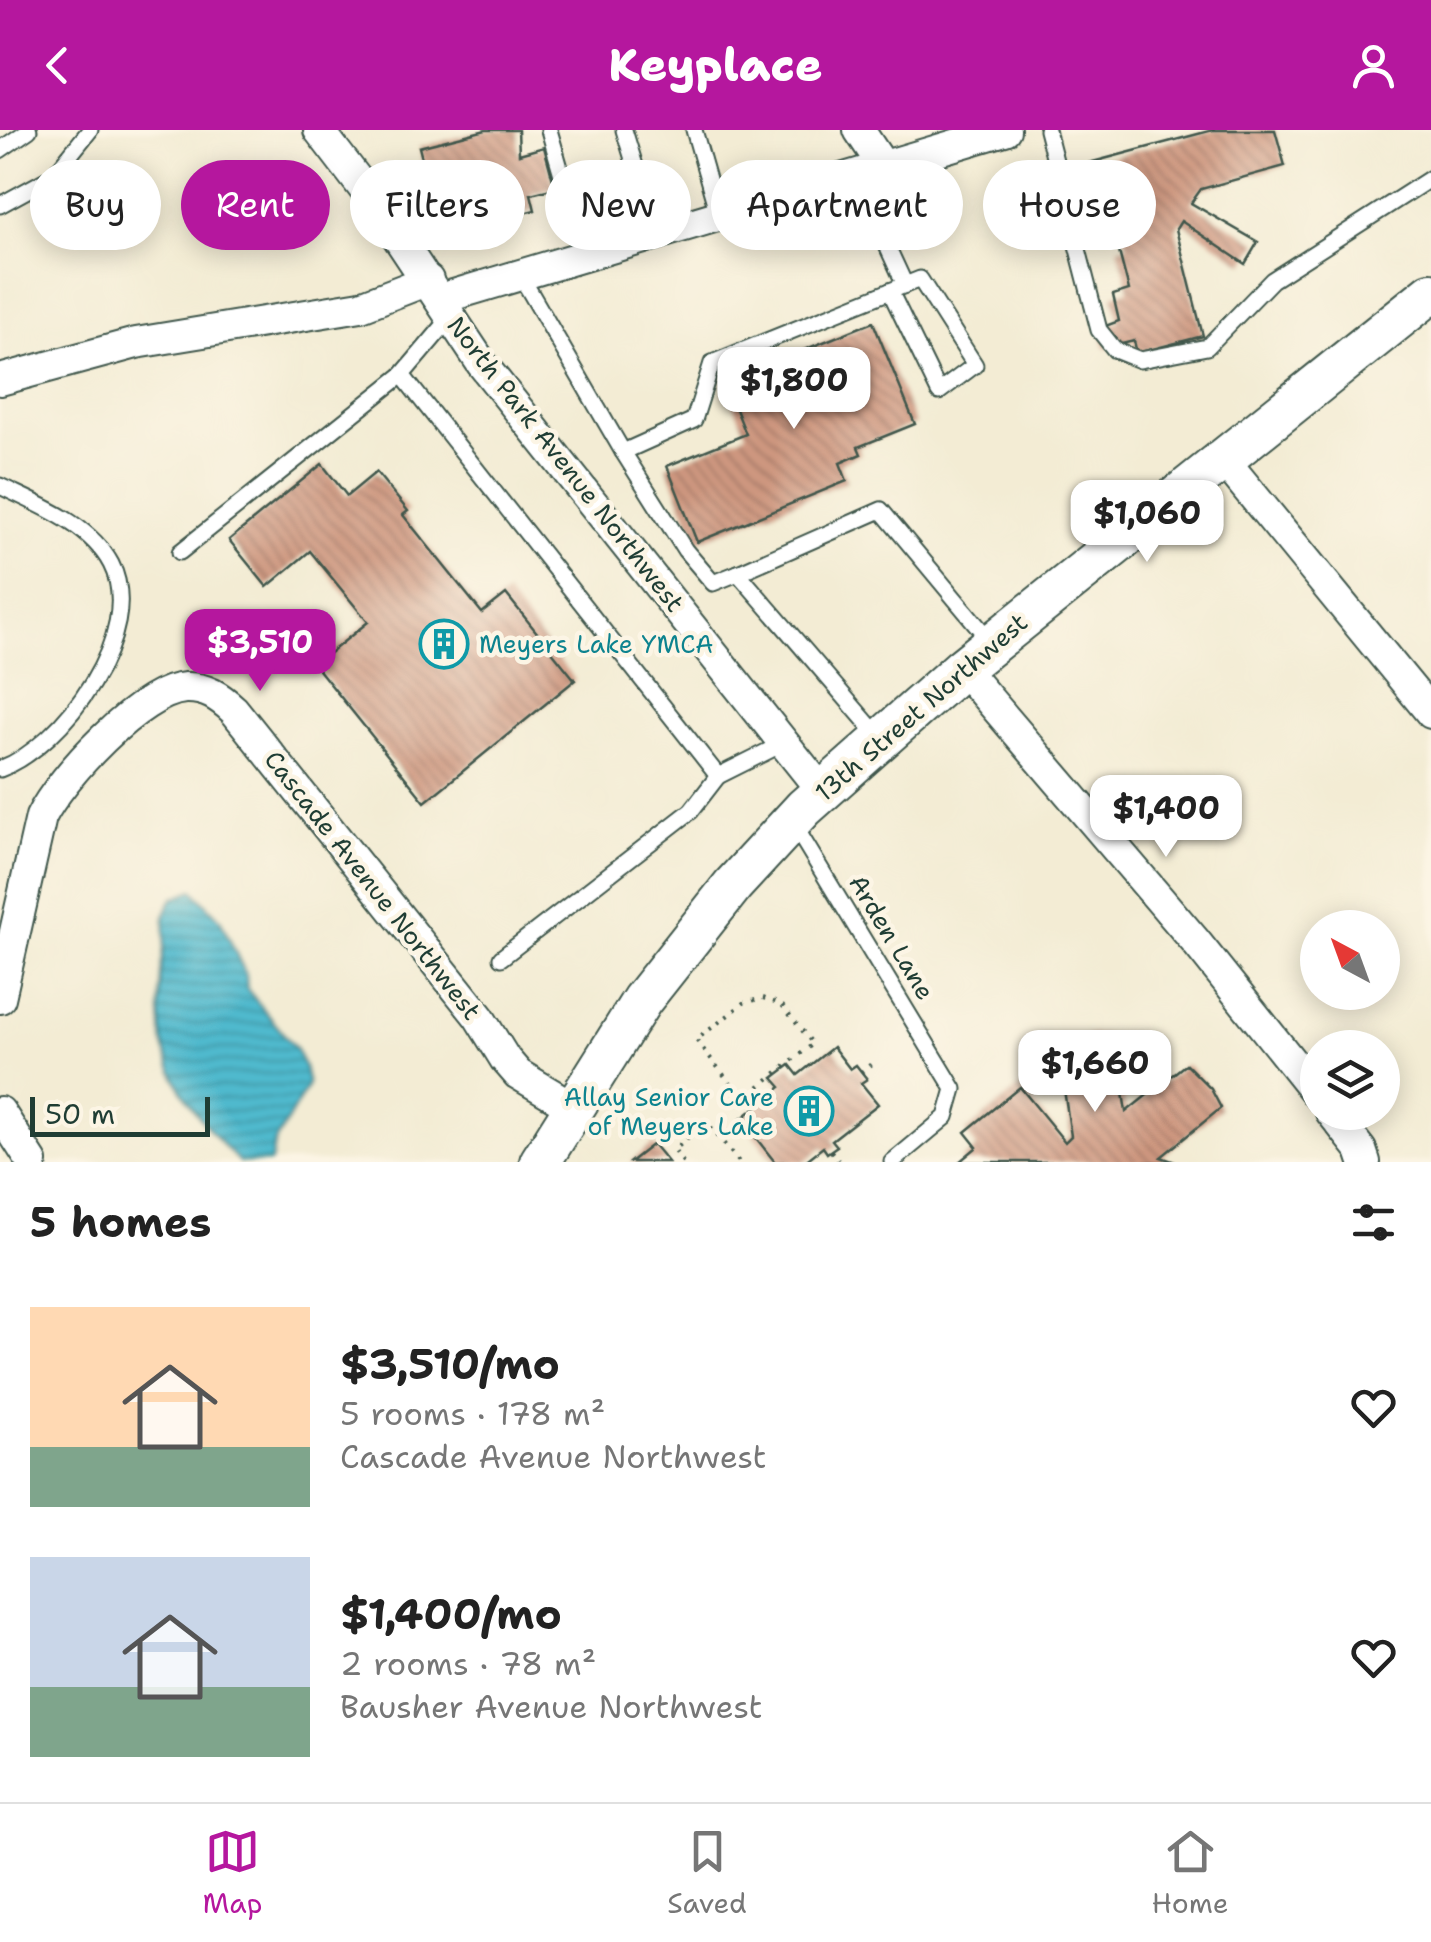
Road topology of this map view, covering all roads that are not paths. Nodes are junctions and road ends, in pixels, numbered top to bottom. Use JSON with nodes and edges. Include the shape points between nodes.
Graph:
{"nodes":[{"id":1,"x":29,"y":130,"type":"edge"},
{"id":2,"x":90,"y":130,"type":"edge"},
{"id":3,"x":319,"y":130,"type":"edge"},
{"id":4,"x":549,"y":130,"type":"edge"},
{"id":5,"x":624,"y":130,"type":"edge"},
{"id":6,"x":694,"y":130,"type":"edge"},
{"id":7,"x":859,"y":130,"type":"edge"},
{"id":8,"x":1005,"y":130,"type":"edge"},
{"id":9,"x":1048,"y":130,"type":"edge"},
{"id":10,"x":0,"y":150,"type":"edge"},
{"id":11,"x":633,"y":160,"type":"edge"},
{"id":12,"x":866,"y":160,"type":"edge"},
{"id":13,"x":902,"y":160,"type":"edge"},
{"id":14,"x":1431,"y":178,"type":"edge"},
{"id":15,"x":711,"y":190,"type":"edge"},
{"id":16,"x":0,"y":206,"type":"edge"},
{"id":17,"x":711,"y":216,"type":"edge"},
{"id":18,"x":888,"y":250,"type":"edge"},
{"id":19,"x":584,"y":254,"type":"junction"},
{"id":20,"x":518,"y":274,"type":"junction"},
{"id":21,"x":897,"y":288,"type":"junction"},
{"id":22,"x":1431,"y":293,"type":"edge"},
{"id":23,"x":440,"y":298,"type":"junction"},
{"id":24,"x":402,"y":375,"type":"junction"},
{"id":25,"x":0,"y":380,"type":"edge"},
{"id":26,"x":623,"y":452,"type":"junction"},
{"id":27,"x":1223,"y":458,"type":"junction"},
{"id":28,"x":0,"y":486,"type":"edge"},
{"id":29,"x":180,"y":552,"type":"dead end"},
{"id":30,"x":738,"y":573,"type":"junction"},
{"id":31,"x":977,"y":656,"type":"junction"},
{"id":32,"x":1431,"y":713,"type":"edge"},
{"id":33,"x":880,"y":738,"type":"junction"},
{"id":34,"x":784,"y":743,"type":"junction"},
{"id":35,"x":0,"y":769,"type":"edge"},
{"id":36,"x":718,"y":776,"type":"junction"},
{"id":37,"x":822,"y":791,"type":"junction"},
{"id":38,"x":792,"y":821,"type":"junction"},
{"id":39,"x":501,"y":958,"type":"dead end"},
{"id":40,"x":0,"y":998,"type":"edge"},
{"id":41,"x":1300,"y":1073,"type":"edge"},
{"id":42,"x":572,"y":1108,"type":"junction"},
{"id":43,"x":0,"y":1112,"type":"edge"},
{"id":44,"x":1343,"y":1130,"type":"edge"},
{"id":45,"x":32,"y":1162,"type":"edge"},
{"id":46,"x":540,"y":1162,"type":"edge"},
{"id":47,"x":892,"y":1162,"type":"edge"},
{"id":48,"x":1365,"y":1162,"type":"edge"}],
"edges":[{"from":1,"to":10,"type":"lane"},
{"from":2,"to":16,"type":"lane","via":[[53,176]]},
{"from":3,"to":23,"type":"street","name":"North Park Avenue Northwest"},
{"from":4,"to":19,"type":"lane"},
{"from":5,"to":11,"type":"lane"},
{"from":6,"to":15,"type":"lane"},
{"from":7,"to":12,"type":"street"},
{"from":8,"to":13,"type":"street"},
{"from":9,"to":14,"type":"lane","via":[[1102,336],[1120,353],[1147,361],[1214,342],[1272,280]]},
{"from":17,"to":19,"type":"street"},
{"from":18,"to":21,"type":"lane"},
{"from":19,"to":20,"type":"street"},
{"from":20,"to":23,"type":"street"},
{"from":20,"to":26,"type":"lane"},
{"from":21,"to":21,"type":"lane","via":[[939,392],[976,365],[920,279]]},
{"from":21,"to":26,"type":"lane","via":[[712,363],[694,420]]},
{"from":22,"to":27,"type":"main road","name":"13th Street Northwest"},
{"from":23,"to":24,"type":"lane"},
{"from":23,"to":25,"type":"street","via":[[136,343]]},
{"from":23,"to":34,"type":"street","name":"North Park Avenue Northwest","via":[[482,364]]},
{"from":24,"to":29,"type":"lane"},
{"from":24,"to":36,"type":"lane"},
{"from":26,"to":30,"type":"lane","via":[[714,583]]},
{"from":27,"to":31,"type":"main road","name":"13th Street Northwest"},
{"from":27,"to":32,"type":"street"},
{"from":28,"to":35,"type":"lane","via":[[77,526],[110,562],[119,594],[118,626],[91,685],[38,746]]},
{"from":30,"to":31,"type":"lane","via":[[881,510]]},
{"from":30,"to":33,"type":"lane"},
{"from":31,"to":33,"type":"main road","name":"13th Street Northwest"},
{"from":31,"to":41,"type":"street"},
{"from":33,"to":37,"type":"main road","name":"13th Street Northwest"},
{"from":34,"to":36,"type":"lane"},
{"from":34,"to":37,"type":"street","name":"North Park Avenue Northwest"},
{"from":36,"to":39,"type":"lane","via":[[692,811]]},
{"from":37,"to":38,"type":"main road","name":"13th Street Northwest"},
{"from":38,"to":42,"type":"main road","name":"13th Street Northwest","via":[[675,957]]},
{"from":38,"to":47,"type":"lane","name":"Arden Lane","via":[[950,1078],[954,1100],[946,1117]]},
{"from":40,"to":42,"type":"street","name":"Cascade Avenue Northwest","via":[[50,800],[94,748],[158,697],[205,690],[234,710],[479,1017],[504,1059]]},
{"from":42,"to":46,"type":"main road","name":"13th Street Northwest"},
{"from":43,"to":45,"type":"street"},
{"from":44,"to":48,"type":"street"}]}
